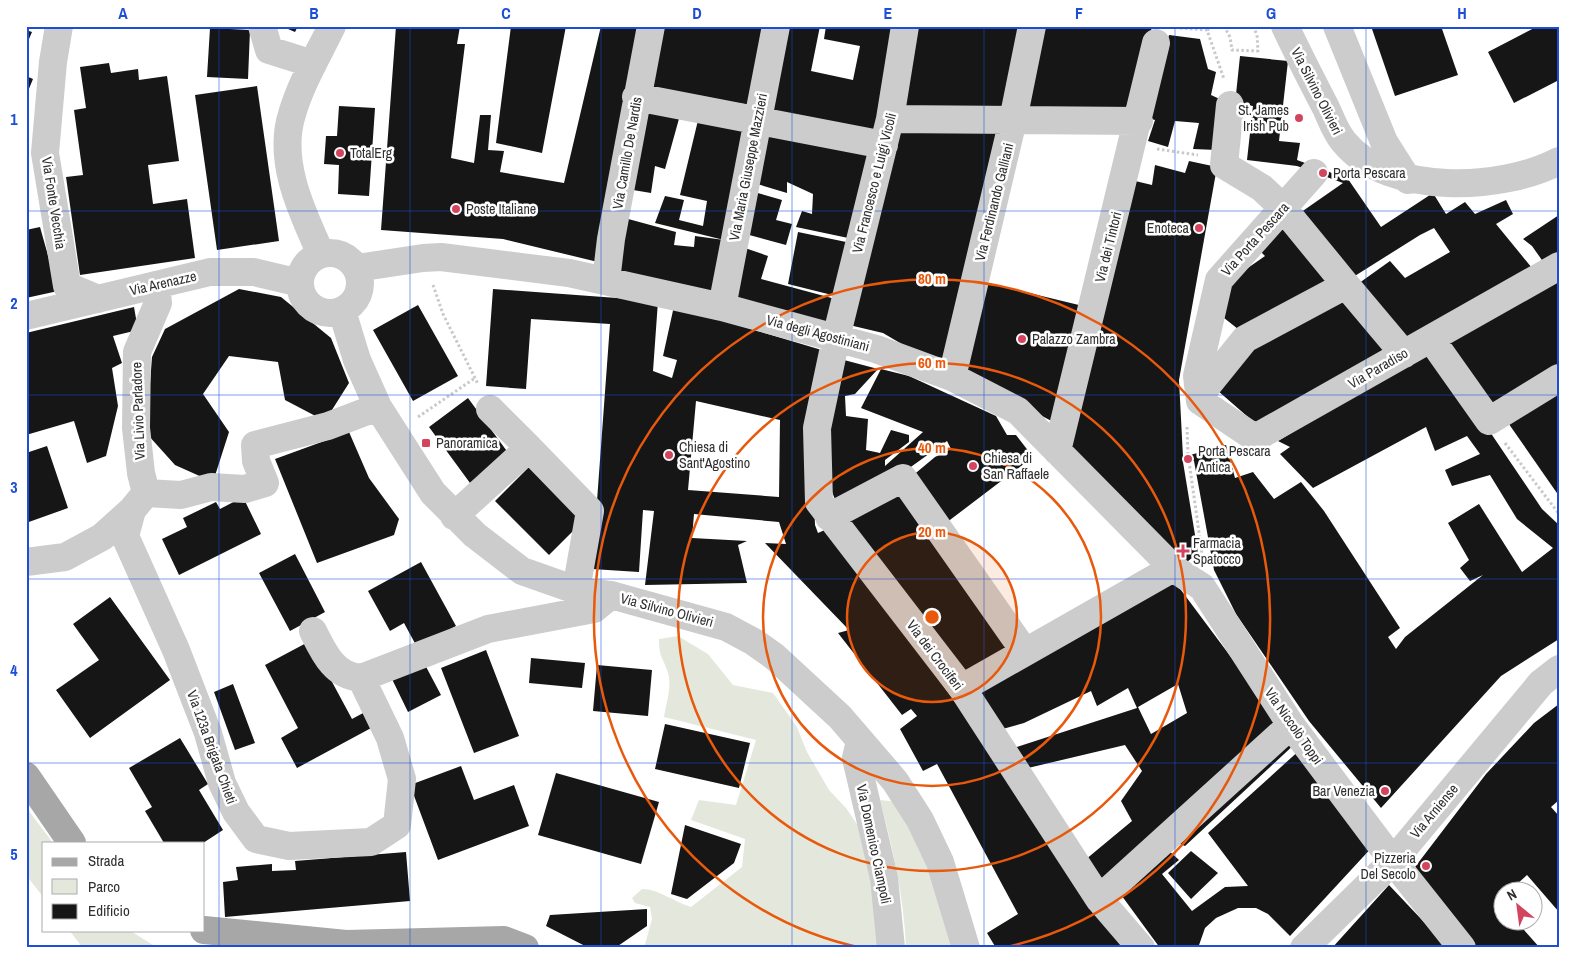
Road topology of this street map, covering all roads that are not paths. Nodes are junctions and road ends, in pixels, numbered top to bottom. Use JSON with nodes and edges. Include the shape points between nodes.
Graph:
{"nodes":[{"id":1,"x":59,"y":26,"type":"edge"},
{"id":2,"x":262,"y":26,"type":"edge"},
{"id":3,"x":332,"y":26,"type":"edge"},
{"id":4,"x":651,"y":26,"type":"edge"},
{"id":5,"x":776,"y":26,"type":"edge"},
{"id":6,"x":905,"y":26,"type":"edge"},
{"id":7,"x":1032,"y":26,"type":"edge"},
{"id":8,"x":1285,"y":26,"type":"edge"},
{"id":9,"x":1338,"y":26,"type":"edge"},
{"id":10,"x":1164,"y":35,"type":"edge"},
{"id":11,"x":313,"y":64,"type":"junction"},
{"id":12,"x":636,"y":97,"type":"junction"},
{"id":13,"x":1230,"y":105,"type":"road end"},
{"id":14,"x":890,"y":119,"type":"junction"},
{"id":15,"x":756,"y":120,"type":"junction"},
{"id":16,"x":1013,"y":120,"type":"junction"},
{"id":17,"x":1139,"y":121,"type":"junction"},
{"id":18,"x":1343,"y":141,"type":"junction"},
{"id":19,"x":884,"y":145,"type":"junction"},
{"id":20,"x":1559,"y":161,"type":"edge"},
{"id":21,"x":1408,"y":180,"type":"junction"},
{"id":22,"x":1283,"y":208,"type":"junction"},
{"id":23,"x":321,"y":254,"type":"junction"},
{"id":24,"x":1559,"y":266,"type":"edge"},
{"id":25,"x":357,"y":268,"type":"junction"},
{"id":26,"x":606,"y":281,"type":"junction"},
{"id":27,"x":300,"y":283,"type":"junction"},
{"id":28,"x":1346,"y":284,"type":"junction"},
{"id":29,"x":156,"y":285,"type":"junction"},
{"id":30,"x":98,"y":298,"type":"junction"},
{"id":31,"x":722,"y":307,"type":"junction"},
{"id":32,"x":342,"y":311,"type":"junction"},
{"id":33,"x":26,"y":316,"type":"edge"},
{"id":34,"x":836,"y":338,"type":"junction"},
{"id":35,"x":1431,"y":339,"type":"junction"},
{"id":36,"x":1404,"y":354,"type":"junction"},
{"id":37,"x":952,"y":377,"type":"junction"},
{"id":38,"x":1559,"y":378,"type":"edge"},
{"id":39,"x":1200,"y":401,"type":"junction"},
{"id":40,"x":378,"y":407,"type":"junction"},
{"id":41,"x":490,"y":409,"type":"road end"},
{"id":42,"x":529,"y":448,"type":"junction"},
{"id":43,"x":1057,"y":451,"type":"junction"},
{"id":44,"x":139,"y":501,"type":"junction"},
{"id":45,"x":454,"y":516,"type":"junction"},
{"id":46,"x":829,"y":517,"type":"junction"},
{"id":47,"x":26,"y":562,"type":"edge"},
{"id":48,"x":1173,"y":568,"type":"junction"},
{"id":49,"x":1202,"y":587,"type":"joint"},
{"id":50,"x":576,"y":590,"type":"junction"},
{"id":51,"x":612,"y":595,"type":"junction"},
{"id":52,"x":313,"y":631,"type":"dead end"},
{"id":53,"x":1025,"y":652,"type":"junction"},
{"id":54,"x":1559,"y":669,"type":"edge"},
{"id":55,"x":361,"y":678,"type":"junction"},
{"id":56,"x":962,"y":688,"type":"junction"},
{"id":57,"x":1291,"y":724,"type":"junction"},
{"id":58,"x":860,"y":741,"type":"junction"},
{"id":59,"x":26,"y":776,"type":"edge"},
{"id":60,"x":71,"y":842,"type":"edge"},
{"id":61,"x":1393,"y":861,"type":"junction"},
{"id":62,"x":1100,"y":899,"type":"junction"},
{"id":63,"x":205,"y":930,"type":"edge"},
{"id":64,"x":525,"y":948,"type":"edge"},
{"id":65,"x":891,"y":948,"type":"edge"},
{"id":66,"x":966,"y":948,"type":"edge"},
{"id":67,"x":1141,"y":948,"type":"edge"},
{"id":68,"x":1304,"y":948,"type":"edge"},
{"id":69,"x":1462,"y":948,"type":"edge"}],
"edges":[{"from":1,"to":30,"type":"street","name":"Via Fonte Vecchia","via":[[45,152],[67,286]]},
{"from":2,"to":11,"type":"street","via":[[269,50]]},
{"from":3,"to":11,"type":"street"},
{"from":4,"to":12,"type":"street","name":"Via Camillo De Nardis"},
{"from":5,"to":15,"type":"street","name":"Via Maria Giuseppe Mazzieri"},
{"from":6,"to":14,"type":"street","name":"Via Francesco e Luigi Vicoli"},
{"from":7,"to":16,"type":"street","name":"Via Ferdinando Galliani"},
{"from":8,"to":18,"type":"street","name":"Via Silvino Olivieri"},
{"from":9,"to":21,"type":"street","via":[[1384,142]]},
{"from":10,"to":17,"type":"street","name":"Via dei Tintori"},
{"from":11,"to":23,"type":"street","via":[[291,115],[288,134],[295,196]]},
{"from":12,"to":15,"type":"street"},
{"from":12,"to":26,"type":"street","name":"Via Camillo De Nardis"},
{"from":13,"to":22,"type":"street","via":[[1224,165],[1262,188]]},
{"from":14,"to":16,"type":"street"},
{"from":14,"to":19,"type":"street","name":"Via Francesco e Luigi Vicoli"},
{"from":15,"to":19,"type":"street"},
{"from":15,"to":31,"type":"street","name":"Via Maria Giuseppe Mazzieri"},
{"from":16,"to":17,"type":"street"},
{"from":16,"to":37,"type":"street","name":"Via Ferdinando Galliani"},
{"from":17,"to":43,"type":"street","name":"Via dei Tintori"},
{"from":18,"to":21,"type":"street","name":"Via Silvino Olivieri","via":[[1358,156]]},
{"from":18,"to":22,"type":"street","name":"Via Porta Pescara"},
{"from":19,"to":34,"type":"street","name":"Via Francesco e Luigi Vicoli"},
{"from":20,"to":21,"type":"street","name":"Via Silvino Olivieri","via":[[1537,172],[1513,178],[1461,183]]},
{"from":22,"to":28,"type":"street"},
{"from":22,"to":39,"type":"street","name":"Via Porta Pescara","via":[[1213,279],[1196,376]]},
{"from":23,"to":25,"type":"street","via":[[337,253]]},
{"from":23,"to":27,"type":"street","via":[[305,265]]},
{"from":24,"to":35,"type":"street","name":"Via Paradiso"},
{"from":25,"to":26,"type":"street","name":"Via degli Agostiniani","via":[[423,258],[491,263]]},
{"from":25,"to":32,"type":"street","via":[[360,278],[357,298]]},
{"from":26,"to":31,"type":"street","name":"Via degli Agostiniani"},
{"from":27,"to":29,"type":"street","name":"Via Arenazze","via":[[235,270],[210,272]]},
{"from":27,"to":32,"type":"street","via":[[301,292],[313,308],[332,313]]},
{"from":28,"to":36,"type":"street"},
{"from":28,"to":39,"type":"street","via":[[1245,339],[1207,386]]},
{"from":29,"to":30,"type":"street","name":"Via Arenazze"},
{"from":29,"to":44,"type":"street","name":"Via Livio Parladore","via":[[158,303],[137,352]]},
{"from":30,"to":33,"type":"street","name":"Via Arenazze"},
{"from":31,"to":34,"type":"street","name":"Via degli Agostiniani"},
{"from":32,"to":40,"type":"street","name":"Via Silvino Olivieri","via":[[357,360]]},
{"from":34,"to":37,"type":"street","name":"Via degli Agostiniani"},
{"from":34,"to":46,"type":"street","name":"Via dei Crociferi","via":[[817,428],[819,502]]},
{"from":35,"to":36,"type":"street","name":"Via Paradiso"},
{"from":35,"to":38,"type":"street","via":[[1489,421]]},
{"from":36,"to":39,"type":"street","name":"Via Paradiso","via":[[1256,438]]},
{"from":37,"to":43,"type":"street","name":"Via degli Agostiniani","via":[[1018,411]]},
{"from":40,"to":44,"type":"street","via":[[328,426],[256,445],[256,461],[265,483],[244,489],[211,488]]},
{"from":40,"to":45,"type":"street","name":"Via Silvino Olivieri","via":[[433,493]]},
{"from":41,"to":42,"type":"street"},
{"from":42,"to":45,"type":"street"},
{"from":42,"to":50,"type":"street","via":[[590,511]]},
{"from":43,"to":48,"type":"street","name":"Via degli Agostiniani"},
{"from":44,"to":47,"type":"street","via":[[102,537],[64,557]]},
{"from":44,"to":55,"type":"street","name":"Via 123a Brigata Chieti","via":[[125,536],[183,668],[208,733],[222,783],[236,812],[256,839],[288,846],[371,842],[396,825],[402,779],[390,738]]},
{"from":45,"to":50,"type":"street","name":"Via Silvino Olivieri","via":[[522,572]]},
{"from":46,"to":53,"type":"street","via":[[903,478]]},
{"from":46,"to":56,"type":"street","name":"Via dei Crociferi"},
{"from":48,"to":49,"type":"street","name":"Via degli Agostiniani"},
{"from":48,"to":53,"type":"street"},
{"from":49,"to":57,"type":"street","name":"Via Niccolò Toppi"},
{"from":50,"to":51,"type":"street","name":"Via Silvino Olivieri"},
{"from":51,"to":55,"type":"street","via":[[594,609],[488,630]]},
{"from":51,"to":58,"type":"street","name":"Via Silvino Olivieri","via":[[726,627],[754,642],[813,692]]},
{"from":52,"to":55,"type":"street","via":[[332,665],[352,677]]},
{"from":53,"to":56,"type":"street"},
{"from":54,"to":61,"type":"street","name":"Via Arniense","via":[[1540,683]]},
{"from":56,"to":62,"type":"street","name":"Via dei Crociferi"},
{"from":57,"to":61,"type":"street","name":"Via Niccolò Toppi"},
{"from":57,"to":62,"type":"street"},
{"from":58,"to":65,"type":"street","name":"Via Domenico Ciampoli","via":[[856,758],[884,878]]},
{"from":58,"to":66,"type":"street","name":"Via Silvino Olivieri","via":[[895,781],[932,840]]},
{"from":59,"to":60,"type":"main road"},
{"from":61,"to":68,"type":"street","name":"Via Arniense"},
{"from":61,"to":69,"type":"street","name":"Via Niccolò Toppi"},
{"from":62,"to":67,"type":"street","name":"Via dei Crociferi"},
{"from":63,"to":64,"type":"main road","via":[[346,944],[504,940]]}]}
